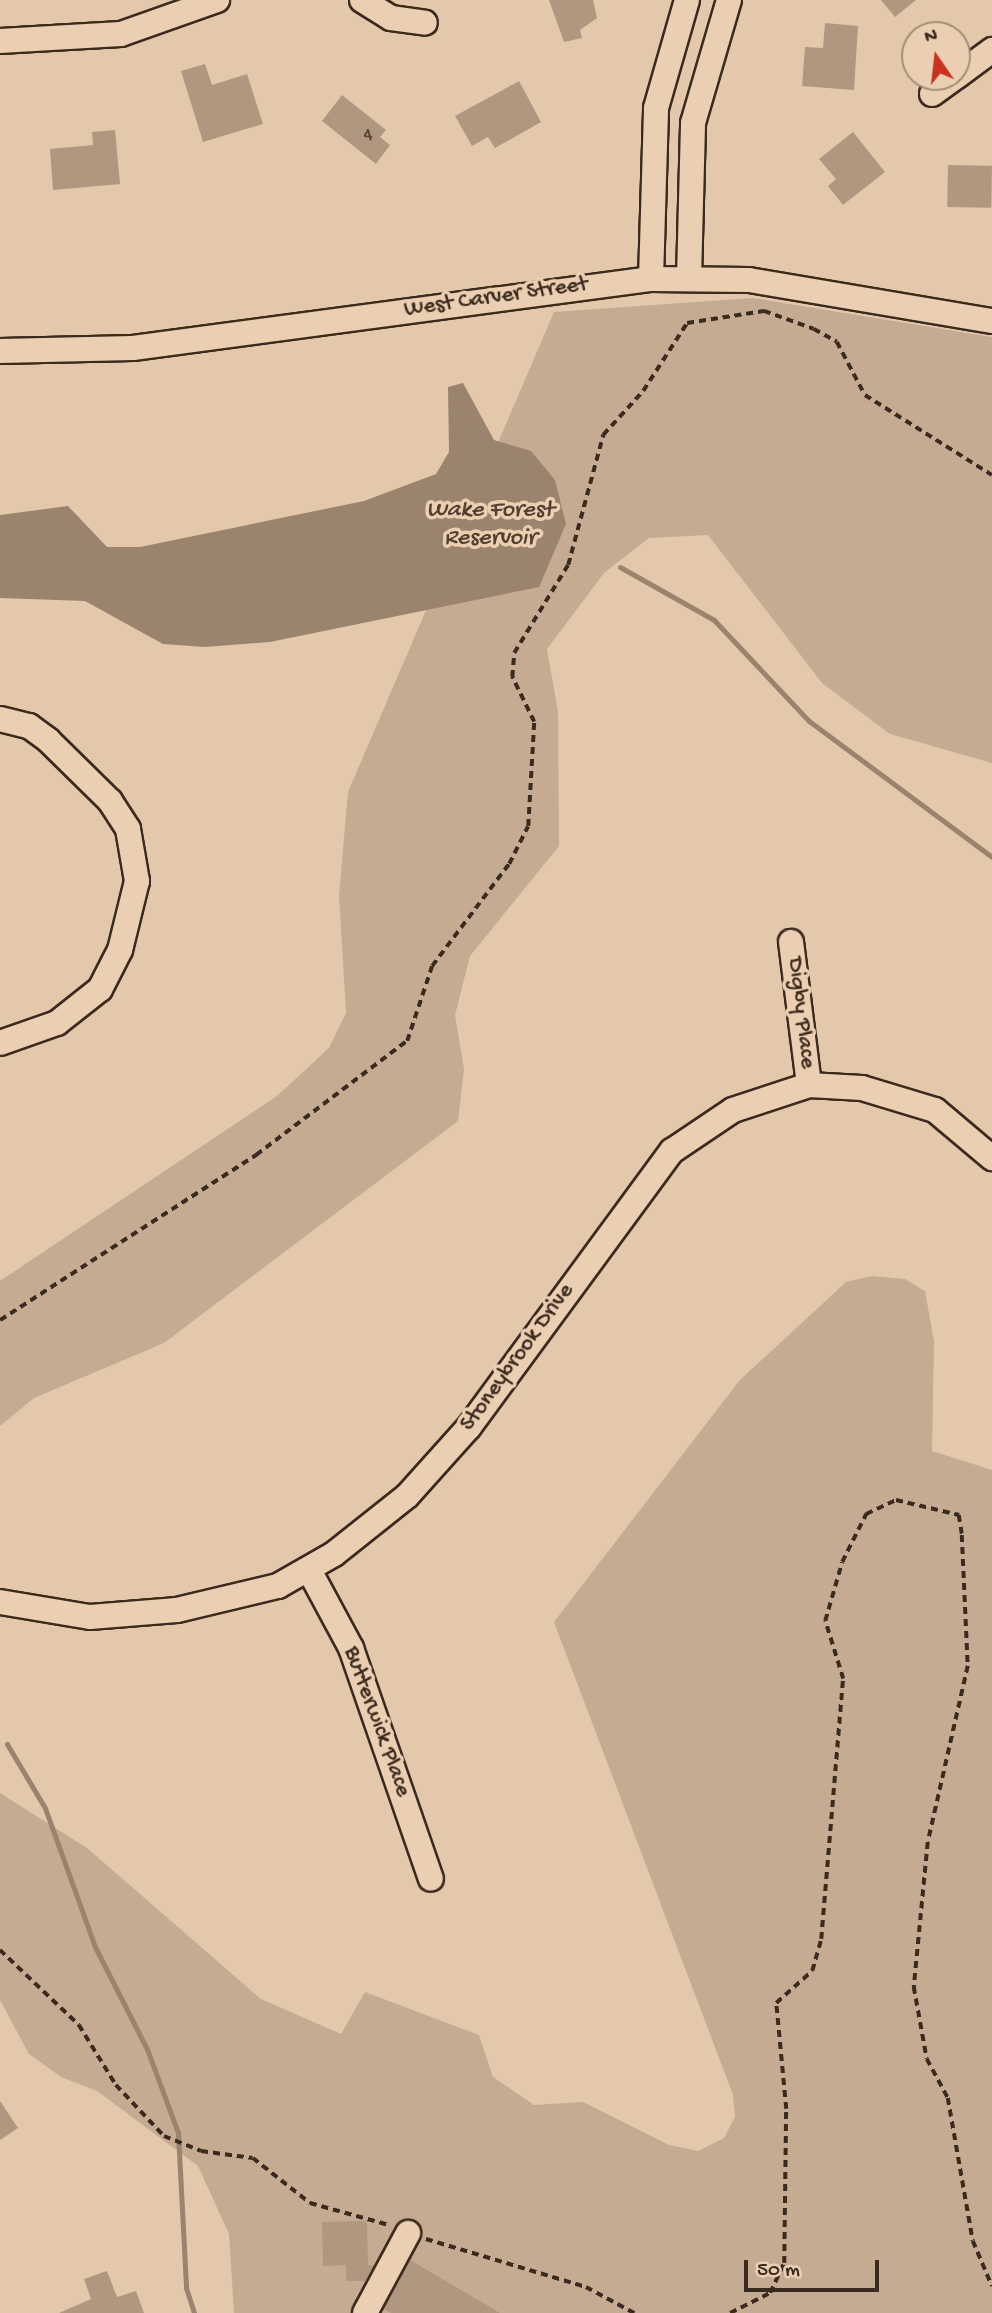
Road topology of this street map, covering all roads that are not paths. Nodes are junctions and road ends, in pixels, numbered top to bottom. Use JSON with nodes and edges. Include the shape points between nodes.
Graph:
{"nodes":[{"id":1,"x":217,"y":0,"type":"edge"},
{"id":2,"x":362,"y":0,"type":"edge"},
{"id":3,"x":687,"y":0,"type":"edge"},
{"id":4,"x":729,"y":0,"type":"edge"},
{"id":5,"x":425,"y":23,"type":"dead end"},
{"id":6,"x":0,"y":41,"type":"edge"},
{"id":7,"x":992,"y":50,"type":"edge"},
{"id":8,"x":971,"y":65,"type":"edge"},
{"id":9,"x":936,"y":91,"type":"edge"},
{"id":10,"x":932,"y":94,"type":"dead end"},
{"id":11,"x":689,"y":278,"type":"junction"},
{"id":12,"x":651,"y":279,"type":"junction"},
{"id":13,"x":992,"y":321,"type":"edge"},
{"id":14,"x":0,"y":351,"type":"edge"},
{"id":15,"x":0,"y":719,"type":"edge"},
{"id":16,"x":791,"y":942,"type":"dead end"},
{"id":17,"x":0,"y":1043,"type":"edge"},
{"id":18,"x":809,"y":1085,"type":"junction"},
{"id":19,"x":992,"y":1158,"type":"edge"},
{"id":20,"x":309,"y":1570,"type":"junction"},
{"id":21,"x":0,"y":1602,"type":"edge"},
{"id":22,"x":431,"y":1879,"type":"dead end"},
{"id":23,"x":408,"y":2233,"type":"dead end"},
{"id":24,"x":365,"y":2313,"type":"edge"}],
"edges":[{"from":1,"to":6,"type":"street","via":[[121,34]]},
{"from":2,"to":5,"type":"street","via":[[391,18]]},
{"from":3,"to":12,"type":"street","via":[[656,108]]},
{"from":4,"to":11,"type":"street","via":[[693,123]]},
{"from":7,"to":8,"type":"street"},
{"from":9,"to":10,"type":"street"},
{"from":11,"to":12,"type":"street","name":"West Carver Street"},
{"from":11,"to":13,"type":"street","name":"West Carver Street","via":[[780,284]]},
{"from":12,"to":14,"type":"street","name":"West Carver Street","via":[[132,348]]},
{"from":15,"to":17,"type":"street","via":[[29,726],[48,740],[110,801],[128,829],[137,881],[120,950],[100,989],[57,1023]]},
{"from":16,"to":18,"type":"street","name":"Digby Place"},
{"from":18,"to":19,"type":"street","name":"Stoneybrook Drive","via":[[836,1083],[914,1101],[957,1124]]},
{"from":18,"to":20,"type":"street","name":"Stoneybrook Drive","via":[[733,1110],[672,1151],[446,1454],[398,1503]]},
{"from":20,"to":21,"type":"street","name":"Stoneybrook Drive","via":[[245,1596],[147,1615],[90,1617]]},
{"from":20,"to":22,"type":"street","name":"Butterwick Place","via":[[351,1648]]},
{"from":23,"to":24,"type":"street"}]}
